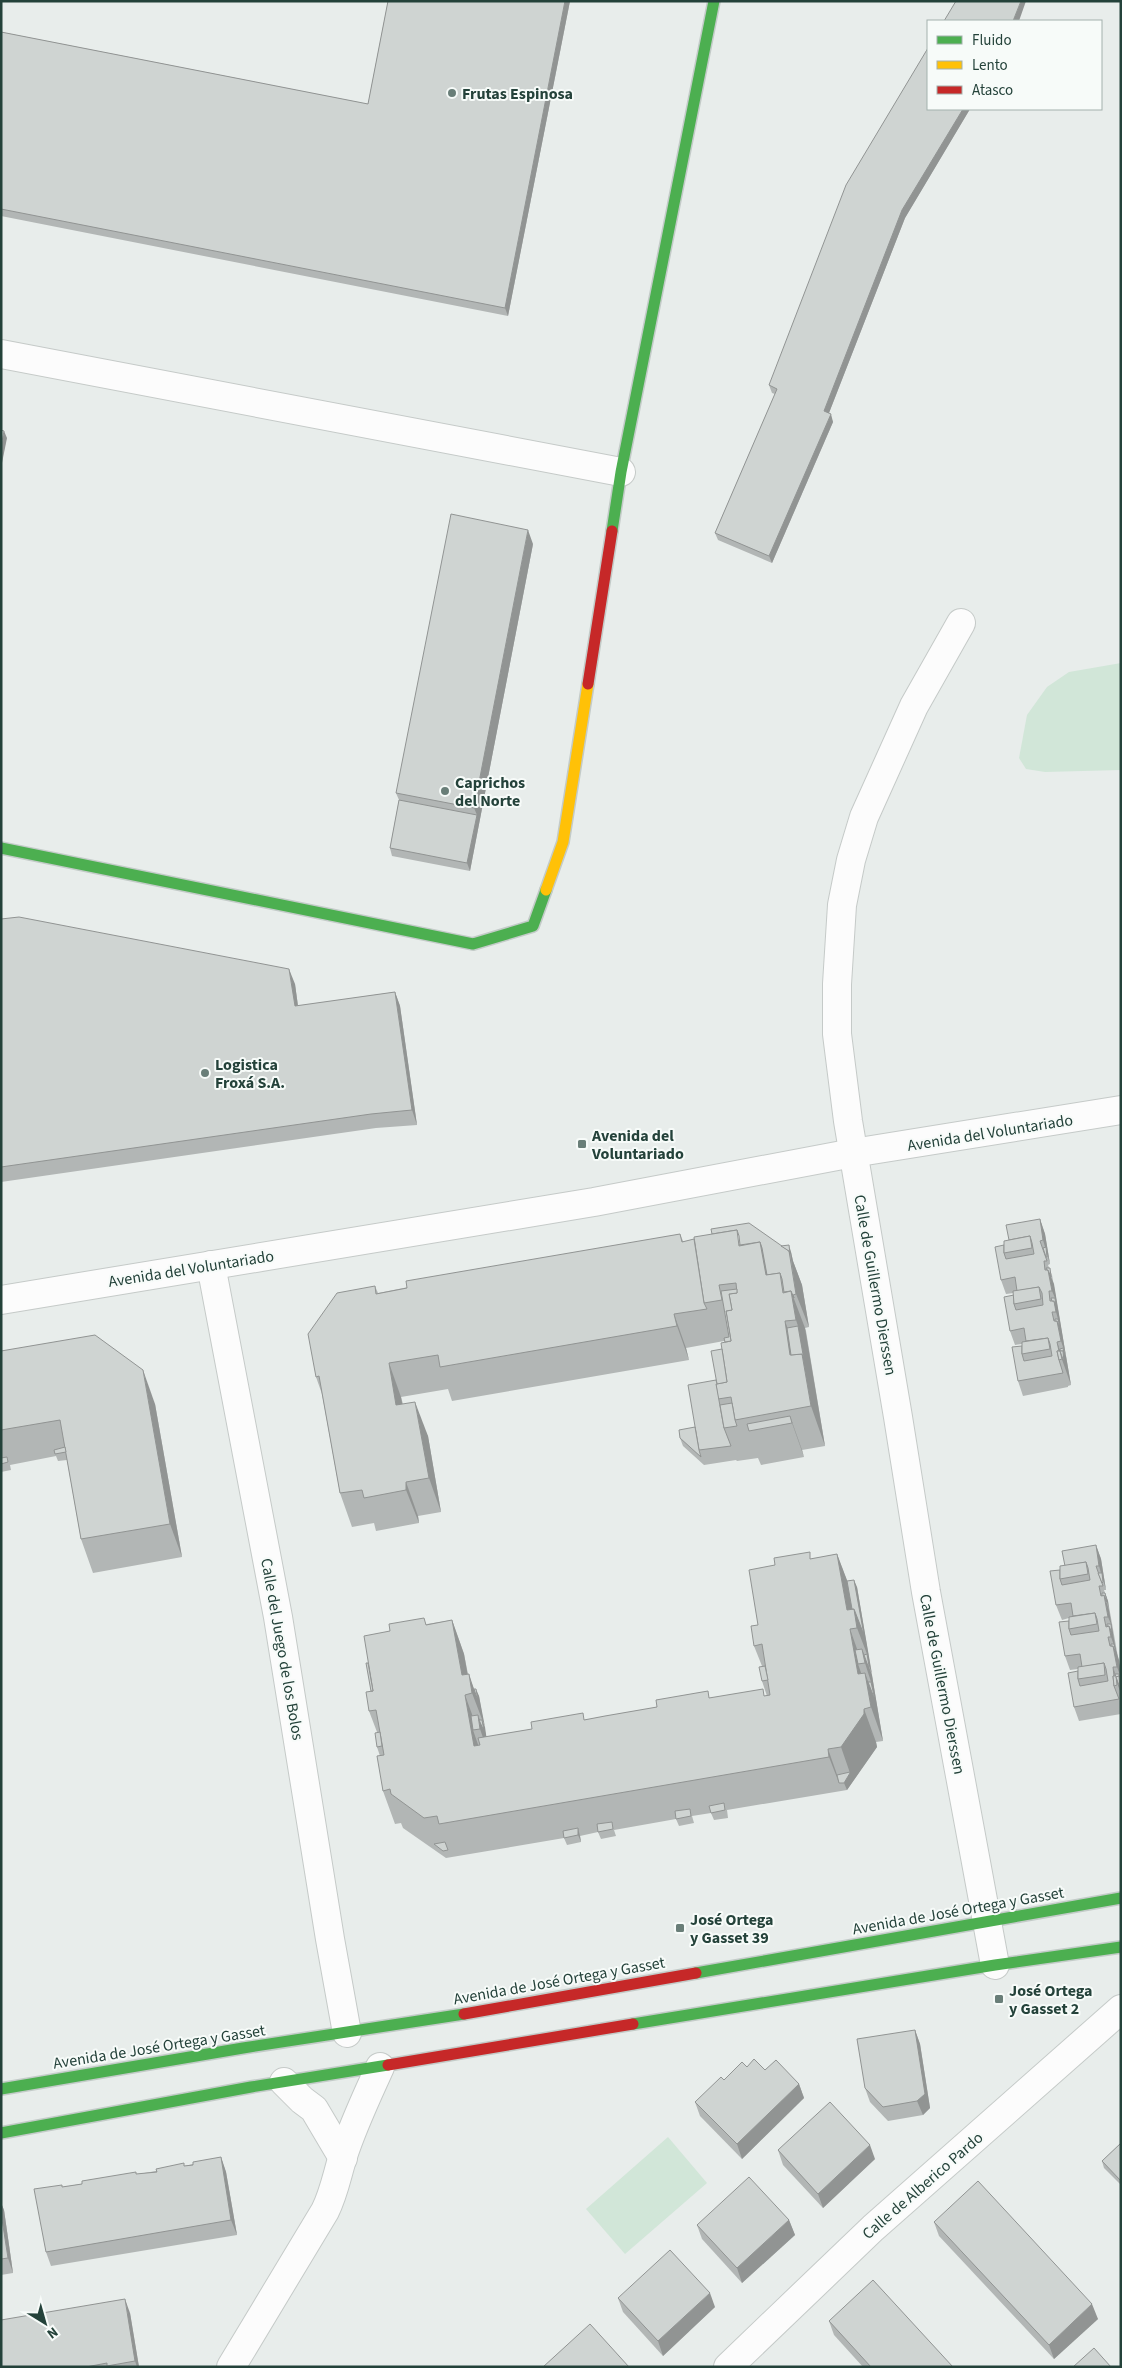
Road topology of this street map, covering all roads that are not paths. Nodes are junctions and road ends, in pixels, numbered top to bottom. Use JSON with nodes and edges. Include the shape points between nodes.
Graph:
{"nodes":[{"id":1,"x":714,"y":1,"type":"edge"},
{"id":2,"x":1,"y":354,"type":"edge"},
{"id":3,"x":621,"y":472,"type":"junction"},
{"id":4,"x":961,"y":623,"type":"dead end"},
{"id":5,"x":1,"y":848,"type":"edge"},
{"id":6,"x":1121,"y":1110,"type":"edge"},
{"id":7,"x":853,"y":1153,"type":"junction"},
{"id":8,"x":211,"y":1265,"type":"junction"},
{"id":9,"x":1,"y":1300,"type":"edge"},
{"id":10,"x":1121,"y":1898,"type":"edge"},
{"id":11,"x":988,"y":1922,"type":"junction"},
{"id":12,"x":1121,"y":1947,"type":"edge"},
{"id":13,"x":995,"y":1965,"type":"junction"},
{"id":14,"x":1121,"y":2009,"type":"edge"},
{"id":15,"x":347,"y":2033,"type":"junction"},
{"id":16,"x":380,"y":2067,"type":"junction"},
{"id":17,"x":284,"y":2082,"type":"junction"},
{"id":18,"x":1,"y":2089,"type":"edge"},
{"id":19,"x":1,"y":2133,"type":"edge"},
{"id":20,"x":342,"y":2158,"type":"junction"},
{"id":21,"x":230,"y":2367,"type":"edge"},
{"id":22,"x":728,"y":2367,"type":"edge"}],
"edges":[{"from":1,"to":3,"type":"main road"},
{"from":2,"to":3,"type":"street"},
{"from":3,"to":5,"type":"main road","via":[[563,842],[532,926],[473,944]]},
{"from":4,"to":7,"type":"street","name":"Calle de Guillermo Dierssen","via":[[914,706],[864,817],[849,869],[842,906],[837,1034]]},
{"from":6,"to":7,"type":"street","name":"Avenida del Voluntariado"},
{"from":7,"to":8,"type":"street","name":"Avenida del Voluntariado","via":[[594,1202]]},
{"from":7,"to":11,"type":"street","name":"Calle de Guillermo Dierssen","via":[[926,1592]]},
{"from":8,"to":9,"type":"street","name":"Avenida del Voluntariado"},
{"from":8,"to":15,"type":"street","name":"Calle del Juego de los Bolos","via":[[278,1617]]},
{"from":10,"to":11,"type":"main road","name":"Avenida de José Ortega y Gasset"},
{"from":11,"to":13,"type":"street","name":"Calle de Guillermo Dierssen"},
{"from":11,"to":15,"type":"main road","name":"Avenida de José Ortega y Gasset"},
{"from":12,"to":13,"type":"main road"},
{"from":13,"to":16,"type":"main road"},
{"from":14,"to":22,"type":"street","name":"Calle de Alberico Pardo","via":[[873,2228]]},
{"from":15,"to":18,"type":"main road","name":"Avenida de José Ortega y Gasset"},
{"from":16,"to":17,"type":"main road"},
{"from":16,"to":20,"type":"street"},
{"from":17,"to":19,"type":"main road"},
{"from":17,"to":20,"type":"street","via":[[314,2109]]},
{"from":20,"to":21,"type":"street","via":[[334,2194],[325,2211]]}]}
